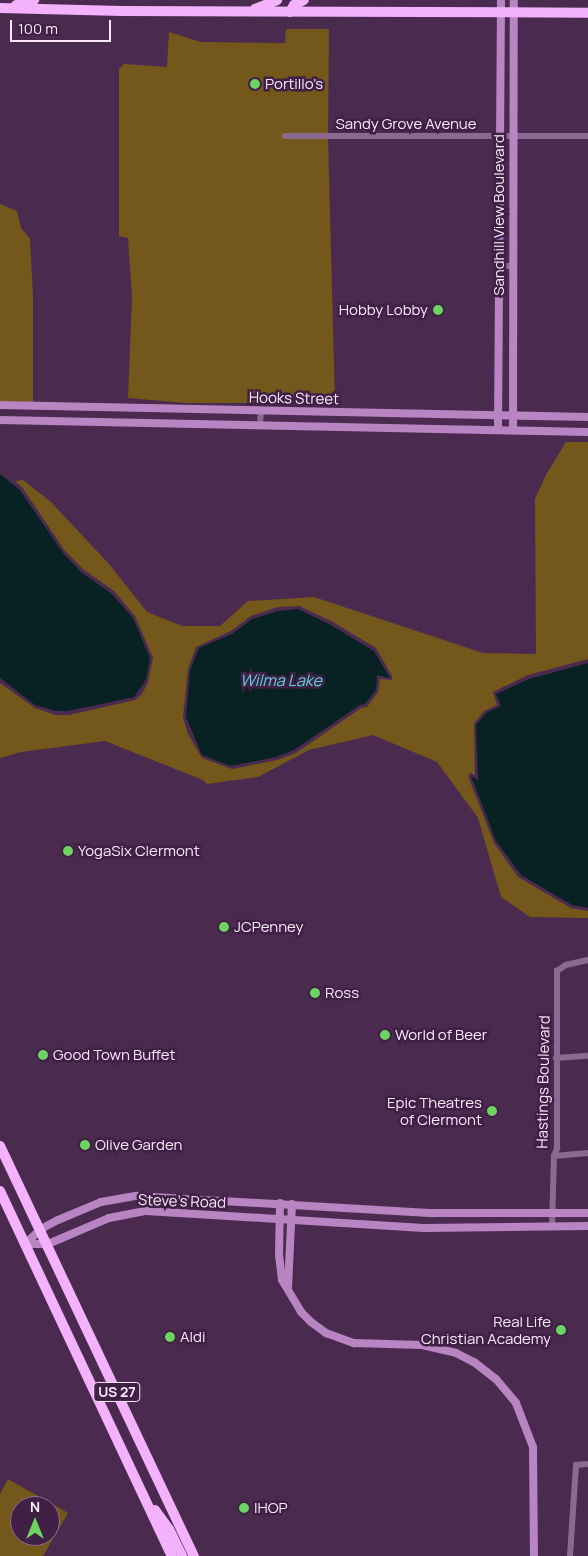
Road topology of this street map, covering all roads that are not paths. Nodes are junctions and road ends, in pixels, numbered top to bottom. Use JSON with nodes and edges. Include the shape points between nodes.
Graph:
{"nodes":[{"id":1,"x":34,"y":0,"type":"edge"},
{"id":2,"x":59,"y":0,"type":"edge"},
{"id":3,"x":277,"y":0,"type":"edge"},
{"id":4,"x":304,"y":0,"type":"edge"},
{"id":5,"x":500,"y":0,"type":"edge"},
{"id":6,"x":514,"y":0,"type":"edge"},
{"id":7,"x":0,"y":8,"type":"edge"},
{"id":8,"x":52,"y":10,"type":"junction"},
{"id":9,"x":247,"y":12,"type":"junction"},
{"id":10,"x":290,"y":12,"type":"junction"},
{"id":11,"x":500,"y":13,"type":"junction"},
{"id":12,"x":514,"y":13,"type":"junction"},
{"id":13,"x":588,"y":13,"type":"edge"},
{"id":14,"x":285,"y":136,"type":"dead end"},
{"id":15,"x":500,"y":136,"type":"junction"},
{"id":16,"x":514,"y":136,"type":"junction"},
{"id":17,"x":588,"y":136,"type":"edge"},
{"id":18,"x":499,"y":266,"type":"junction"},
{"id":19,"x":513,"y":266,"type":"junction"},
{"id":20,"x":0,"y":405,"type":"edge"},
{"id":21,"x":261,"y":411,"type":"junction"},
{"id":22,"x":499,"y":415,"type":"junction"},
{"id":23,"x":513,"y":415,"type":"junction"},
{"id":24,"x":588,"y":417,"type":"edge"},
{"id":25,"x":0,"y":420,"type":"edge"},
{"id":26,"x":260,"y":425,"type":"junction"},
{"id":27,"x":498,"y":430,"type":"junction"},
{"id":28,"x":513,"y":430,"type":"junction"},
{"id":29,"x":588,"y":432,"type":"edge"},
{"id":30,"x":588,"y":960,"type":"edge"},
{"id":31,"x":588,"y":1056,"type":"edge"},
{"id":32,"x":556,"y":1058,"type":"junction"},
{"id":33,"x":0,"y":1146,"type":"edge"},
{"id":34,"x":588,"y":1153,"type":"edge"},
{"id":35,"x":554,"y":1156,"type":"junction"},
{"id":36,"x":0,"y":1191,"type":"edge"},
{"id":37,"x":280,"y":1203,"type":"junction"},
{"id":38,"x":292,"y":1204,"type":"junction"},
{"id":39,"x":552,"y":1213,"type":"junction"},
{"id":40,"x":588,"y":1213,"type":"edge"},
{"id":41,"x":280,"y":1220,"type":"junction"},
{"id":42,"x":291,"y":1220,"type":"junction"},
{"id":43,"x":588,"y":1226,"type":"edge"},
{"id":44,"x":552,"y":1227,"type":"junction"},
{"id":45,"x":41,"y":1229,"type":"junction"},
{"id":46,"x":26,"y":1244,"type":"junction"},
{"id":47,"x":48,"y":1244,"type":"junction"},
{"id":48,"x":288,"y":1288,"type":"junction"},
{"id":49,"x":588,"y":1464,"type":"edge"},
{"id":50,"x":141,"y":1491,"type":"junction"},
{"id":51,"x":172,"y":1556,"type":"edge"},
{"id":52,"x":182,"y":1556,"type":"edge"},
{"id":53,"x":194,"y":1556,"type":"edge"},
{"id":54,"x":534,"y":1556,"type":"edge"},
{"id":55,"x":570,"y":1556,"type":"edge"}],
"edges":[{"from":1,"to":7,"type":"highway"},
{"from":2,"to":8,"type":"highway"},
{"from":3,"to":9,"type":"highway"},
{"from":4,"to":10,"type":"highway"},
{"from":5,"to":11,"type":"street","name":"Sandhill View Boulevard"},
{"from":6,"to":12,"type":"street","name":"Sandhill View Boulevard"},
{"from":7,"to":8,"type":"highway"},
{"from":8,"to":9,"type":"highway"},
{"from":9,"to":10,"type":"highway"},
{"from":10,"to":11,"type":"highway"},
{"from":11,"to":12,"type":"highway"},
{"from":11,"to":15,"type":"street","name":"Sandhill View Boulevard"},
{"from":12,"to":13,"type":"highway"},
{"from":12,"to":16,"type":"street","name":"Sandhill View Boulevard"},
{"from":14,"to":15,"type":"street","name":"Sandy Grove Avenue"},
{"from":15,"to":16,"type":"street","name":"Sandy Grove Avenue"},
{"from":15,"to":18,"type":"street","name":"Sandhill View Boulevard"},
{"from":16,"to":17,"type":"street","name":"Sandy Grove Avenue"},
{"from":16,"to":19,"type":"street","name":"Sandhill View Boulevard"},
{"from":18,"to":19,"type":"street"},
{"from":18,"to":22,"type":"street","name":"Sandhill View Boulevard"},
{"from":19,"to":23,"type":"street","name":"Sandhill View Boulevard"},
{"from":20,"to":21,"type":"street","name":"Hooks Street"},
{"from":21,"to":22,"type":"street","name":"Hooks Street"},
{"from":21,"to":26,"type":"street"},
{"from":22,"to":23,"type":"street","name":"Hooks Street"},
{"from":22,"to":27,"type":"street","name":"Sandhill View Boulevard"},
{"from":23,"to":24,"type":"street","name":"Hooks Street"},
{"from":23,"to":28,"type":"street","name":"Sandhill View Boulevard"},
{"from":25,"to":26,"type":"street","name":"Hooks Street"},
{"from":26,"to":27,"type":"street","name":"Hooks Street"},
{"from":27,"to":28,"type":"street","name":"Hooks Street"},
{"from":28,"to":29,"type":"street","name":"Hooks Street"},
{"from":30,"to":32,"type":"street","name":"Hastings Boulevard","via":[[566,964],[558,971]]},
{"from":31,"to":32,"type":"street"},
{"from":32,"to":35,"type":"street","name":"Hastings Boulevard","via":[[557,1149]]},
{"from":33,"to":45,"type":"highway","number":"US 27"},
{"from":34,"to":35,"type":"street"},
{"from":35,"to":39,"type":"street","name":"Hastings Boulevard"},
{"from":36,"to":46,"type":"highway","number":"US 27"},
{"from":37,"to":38,"type":"street","name":"Steve's Road"},
{"from":37,"to":41,"type":"street"},
{"from":37,"to":45,"type":"street","name":"Steve's Road","via":[[136,1196],[102,1202]]},
{"from":38,"to":39,"type":"street","name":"Steve's Road","via":[[434,1213]]},
{"from":38,"to":42,"type":"street"},
{"from":39,"to":40,"type":"street","name":"Steve's Road"},
{"from":39,"to":44,"type":"street","name":"Hastings Boulevard"},
{"from":41,"to":42,"type":"street","name":"Steve's Road"},
{"from":41,"to":47,"type":"street","name":"Steve's Road","via":[[138,1212],[102,1220]]},
{"from":41,"to":48,"type":"street","via":[[279,1267]]},
{"from":42,"to":44,"type":"street","name":"Steve's Road","via":[[423,1228]]},
{"from":42,"to":48,"type":"street"},
{"from":43,"to":44,"type":"street","name":"Steve's Road"},
{"from":45,"to":46,"type":"street","name":"Steve's Road"},
{"from":45,"to":47,"type":"highway","number":"US 27"},
{"from":46,"to":47,"type":"street","name":"Steve's Road"},
{"from":46,"to":50,"type":"highway","number":"US 27"},
{"from":47,"to":53,"type":"highway","number":"US 27"},
{"from":48,"to":54,"type":"street","via":[[301,1312],[326,1333],[354,1343],[422,1345],[449,1350],[474,1362],[505,1388],[523,1418],[533,1447]]},
{"from":49,"to":55,"type":"street","via":[[576,1465]]},
{"from":50,"to":51,"type":"highway","number":"US 27"},
{"from":50,"to":52,"type":"highway","via":[[169,1529]]}]}
